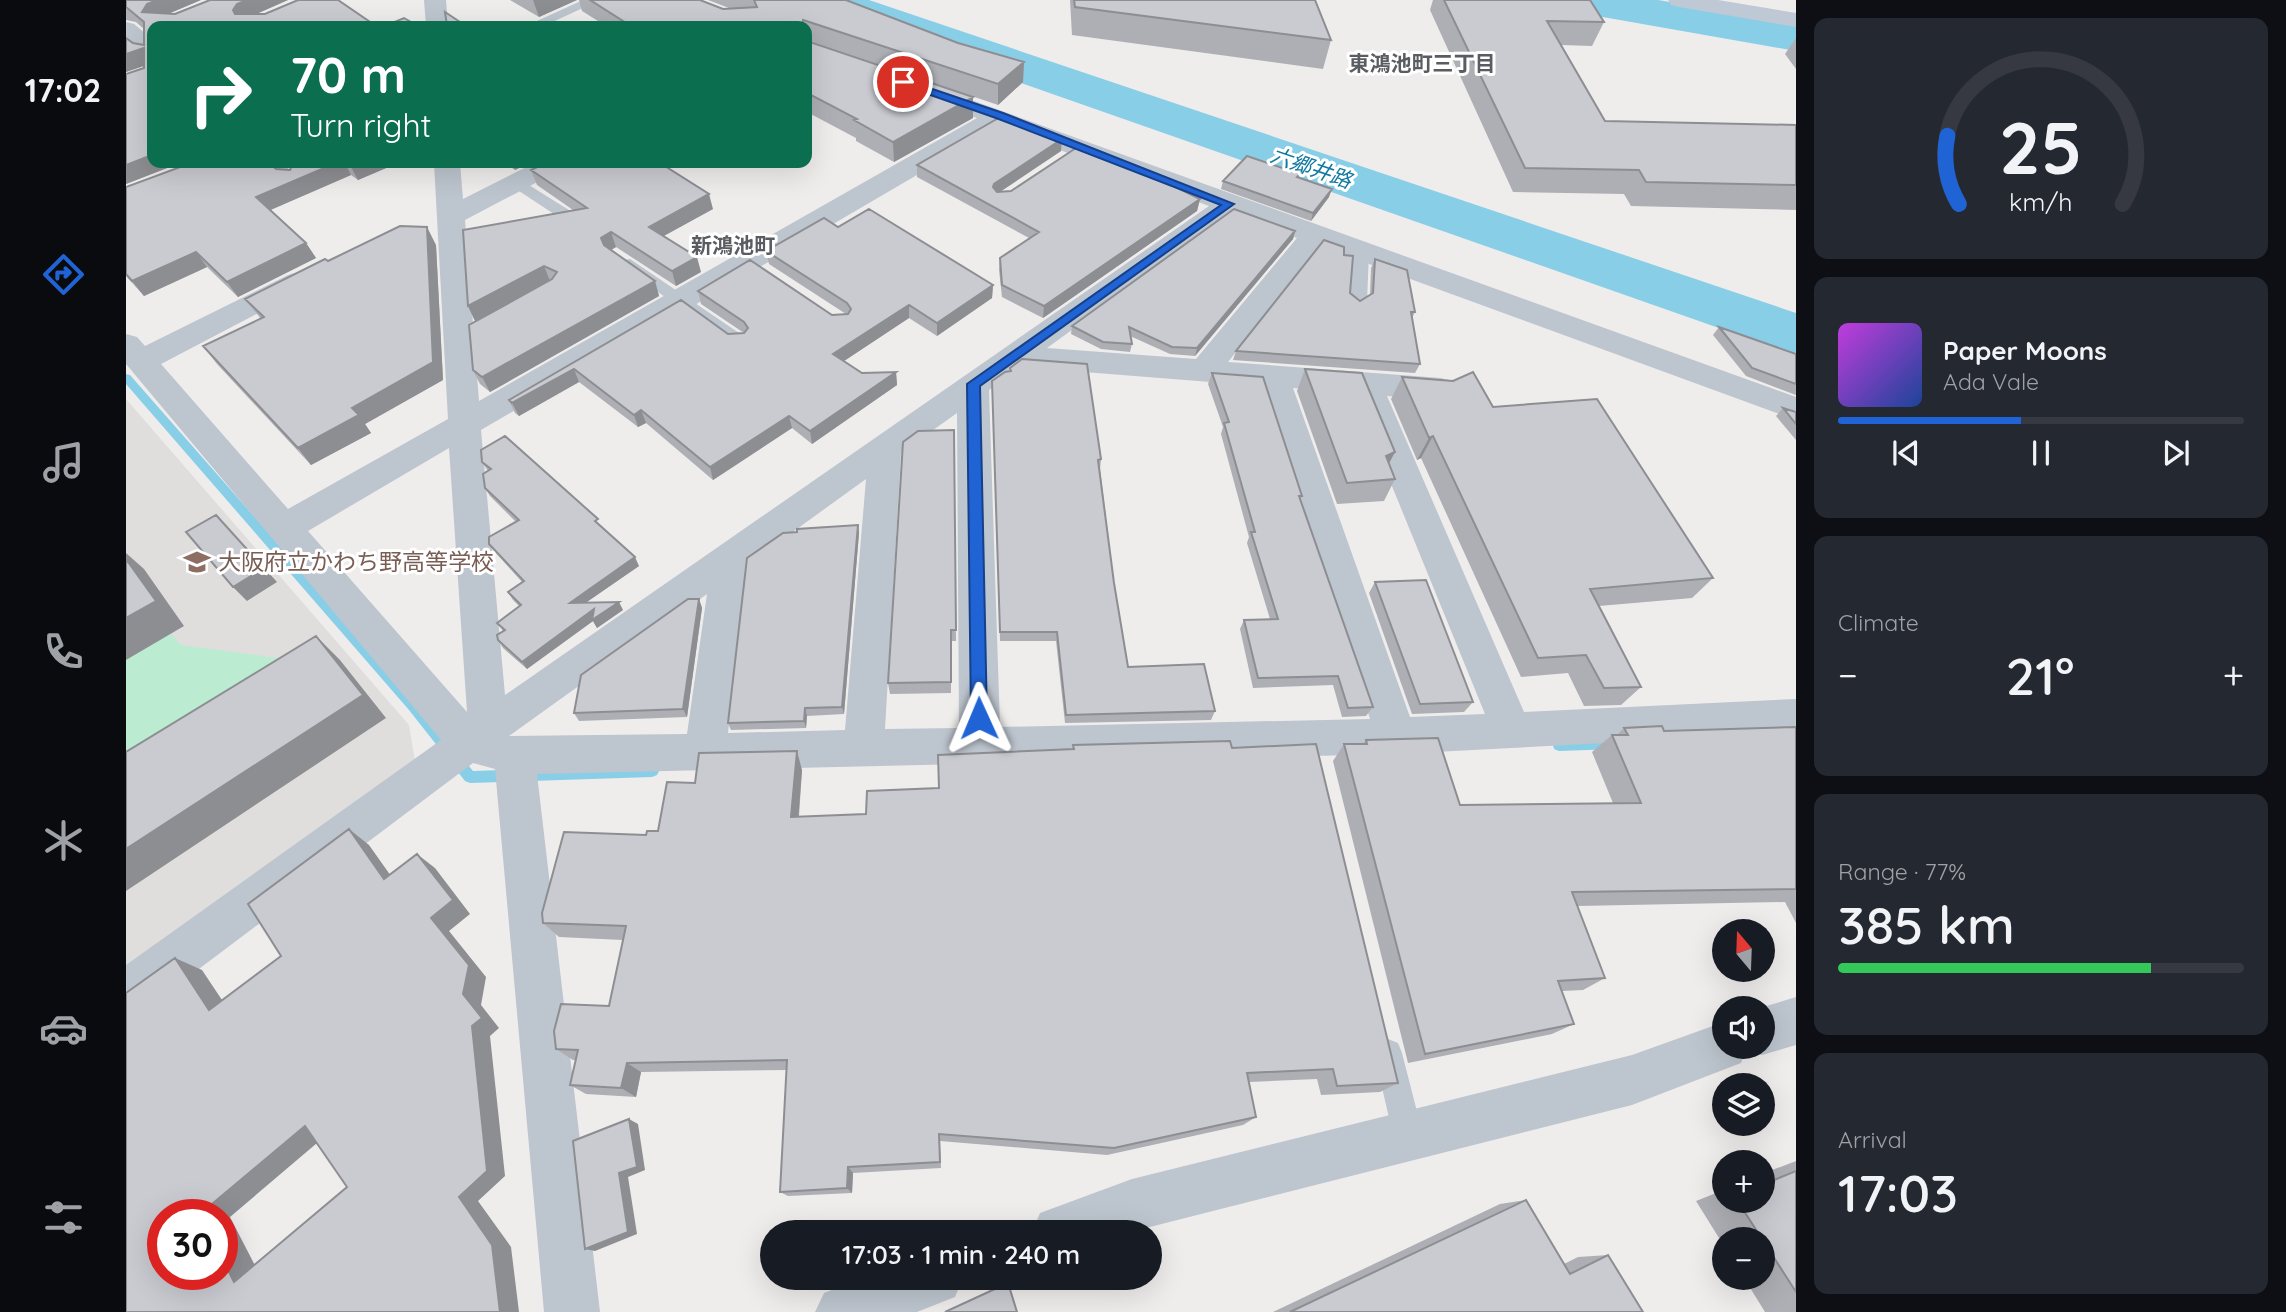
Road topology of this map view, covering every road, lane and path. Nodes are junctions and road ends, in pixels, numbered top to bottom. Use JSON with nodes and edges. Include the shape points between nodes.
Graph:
{"nodes":[{"id":1,"x":435,"y":0,"type":"edge"},
{"id":2,"x":594,"y":0,"type":"edge"},
{"id":3,"x":1679,"y":0,"type":"edge"},
{"id":4,"x":1796,"y":20,"type":"edge"},
{"id":5,"x":437,"y":21,"type":"edge"},
{"id":6,"x":545,"y":21,"type":"edge"},
{"id":7,"x":897,"y":80,"type":"edge"},
{"id":8,"x":999,"y":116,"type":"junction"},
{"id":9,"x":1080,"y":147,"type":"junction"},
{"id":10,"x":1058,"y":162,"type":"edge"},
{"id":11,"x":279,"y":168,"type":"edge"},
{"id":12,"x":447,"y":168,"type":"edge"},
{"id":13,"x":544,"y":168,"type":"edge"},
{"id":14,"x":293,"y":179,"type":"edge"},
{"id":15,"x":516,"y":182,"type":"junction"},
{"id":16,"x":1229,"y":204,"type":"junction"},
{"id":17,"x":563,"y":213,"type":"edge"},
{"id":18,"x":444,"y":226,"type":"junction"},
{"id":19,"x":1314,"y":235,"type":"junction"},
{"id":20,"x":1361,"y":252,"type":"junction"},
{"id":21,"x":617,"y":254,"type":"edge"},
{"id":22,"x":320,"y":270,"type":"edge"},
{"id":23,"x":678,"y":299,"type":"junction"},
{"id":24,"x":1358,"y":302,"type":"edge"},
{"id":25,"x":739,"y":341,"type":"edge"},
{"id":26,"x":133,"y":352,"type":"edge"},
{"id":27,"x":1014,"y":356,"type":"junction"},
{"id":28,"x":1204,"y":370,"type":"junction"},
{"id":29,"x":1273,"y":376,"type":"junction"},
{"id":30,"x":1366,"y":383,"type":"junction"},
{"id":31,"x":973,"y":384,"type":"junction"},
{"id":32,"x":1441,"y":389,"type":"edge"},
{"id":33,"x":1796,"y":410,"type":"edge"},
{"id":34,"x":464,"y":422,"type":"junction"},
{"id":35,"x":885,"y":447,"type":"junction"},
{"id":36,"x":284,"y":528,"type":"junction"},
{"id":37,"x":730,"y":558,"type":"junction"},
{"id":38,"x":1796,"y":716,"type":"edge"},
{"id":39,"x":1512,"y":730,"type":"junction"},
{"id":40,"x":1396,"y":736,"type":"junction"},
{"id":41,"x":484,"y":744,"type":"junction"},
{"id":42,"x":980,"y":746,"type":"junction"},
{"id":43,"x":864,"y":748,"type":"junction"},
{"id":44,"x":705,"y":752,"type":"junction"},
{"id":45,"x":126,"y":994,"type":"edge"},
{"id":46,"x":1796,"y":1021,"type":"edge"},
{"id":47,"x":1382,"y":1027,"type":"edge"},
{"id":48,"x":1775,"y":1027,"type":"edge"},
{"id":49,"x":1712,"y":1050,"type":"edge"},
{"id":50,"x":1408,"y":1135,"type":"junction"},
{"id":51,"x":1091,"y":1220,"type":"edge"},
{"id":52,"x":903,"y":1290,"type":"edge"},
{"id":53,"x":572,"y":1312,"type":"edge"},
{"id":54,"x":843,"y":1312,"type":"edge"}],
"edges":[{"from":1,"to":5,"type":"street"},
{"from":2,"to":6,"type":"lane"},
{"from":3,"to":4,"type":"main road"},
{"from":7,"to":8,"type":"street"},
{"from":8,"to":9,"type":"street"},
{"from":8,"to":23,"type":"street","via":[[760,267]]},
{"from":9,"to":10,"type":"lane"},
{"from":9,"to":16,"type":"street"},
{"from":11,"to":14,"type":"lane"},
{"from":12,"to":18,"type":"street"},
{"from":13,"to":15,"type":"street"},
{"from":15,"to":17,"type":"lane"},
{"from":15,"to":18,"type":"street"},
{"from":16,"to":19,"type":"street"},
{"from":16,"to":27,"type":"street"},
{"from":18,"to":34,"type":"street","via":[[465,337]]},
{"from":19,"to":20,"type":"street"},
{"from":19,"to":28,"type":"street"},
{"from":20,"to":24,"type":"lane"},
{"from":20,"to":33,"type":"street"},
{"from":21,"to":23,"type":"lane"},
{"from":22,"to":26,"type":"street"},
{"from":23,"to":25,"type":"lane"},
{"from":23,"to":34,"type":"street"},
{"from":26,"to":36,"type":"street"},
{"from":27,"to":28,"type":"street"},
{"from":27,"to":31,"type":"street"},
{"from":28,"to":29,"type":"street"},
{"from":29,"to":30,"type":"street"},
{"from":29,"to":40,"type":"street"},
{"from":30,"to":32,"type":"street"},
{"from":30,"to":39,"type":"street"},
{"from":31,"to":35,"type":"street"},
{"from":31,"to":42,"type":"street"},
{"from":34,"to":36,"type":"street"},
{"from":34,"to":41,"type":"street"},
{"from":35,"to":37,"type":"street"},
{"from":35,"to":43,"type":"street"},
{"from":36,"to":41,"type":"street"},
{"from":37,"to":41,"type":"street"},
{"from":37,"to":44,"type":"street"},
{"from":38,"to":39,"type":"street"},
{"from":39,"to":40,"type":"street"},
{"from":40,"to":42,"type":"street","via":[[1315,748]]},
{"from":41,"to":44,"type":"street"},
{"from":41,"to":45,"type":"street","via":[[425,776]]},
{"from":41,"to":53,"type":"street"},
{"from":42,"to":43,"type":"street"},
{"from":43,"to":44,"type":"street"},
{"from":46,"to":48,"type":"street"},
{"from":47,"to":50,"type":"lane"},
{"from":49,"to":50,"type":"street","via":[[1632,1080]]},
{"from":50,"to":51,"type":"street","via":[[1132,1205]]},
{"from":52,"to":54,"type":"street"}]}
